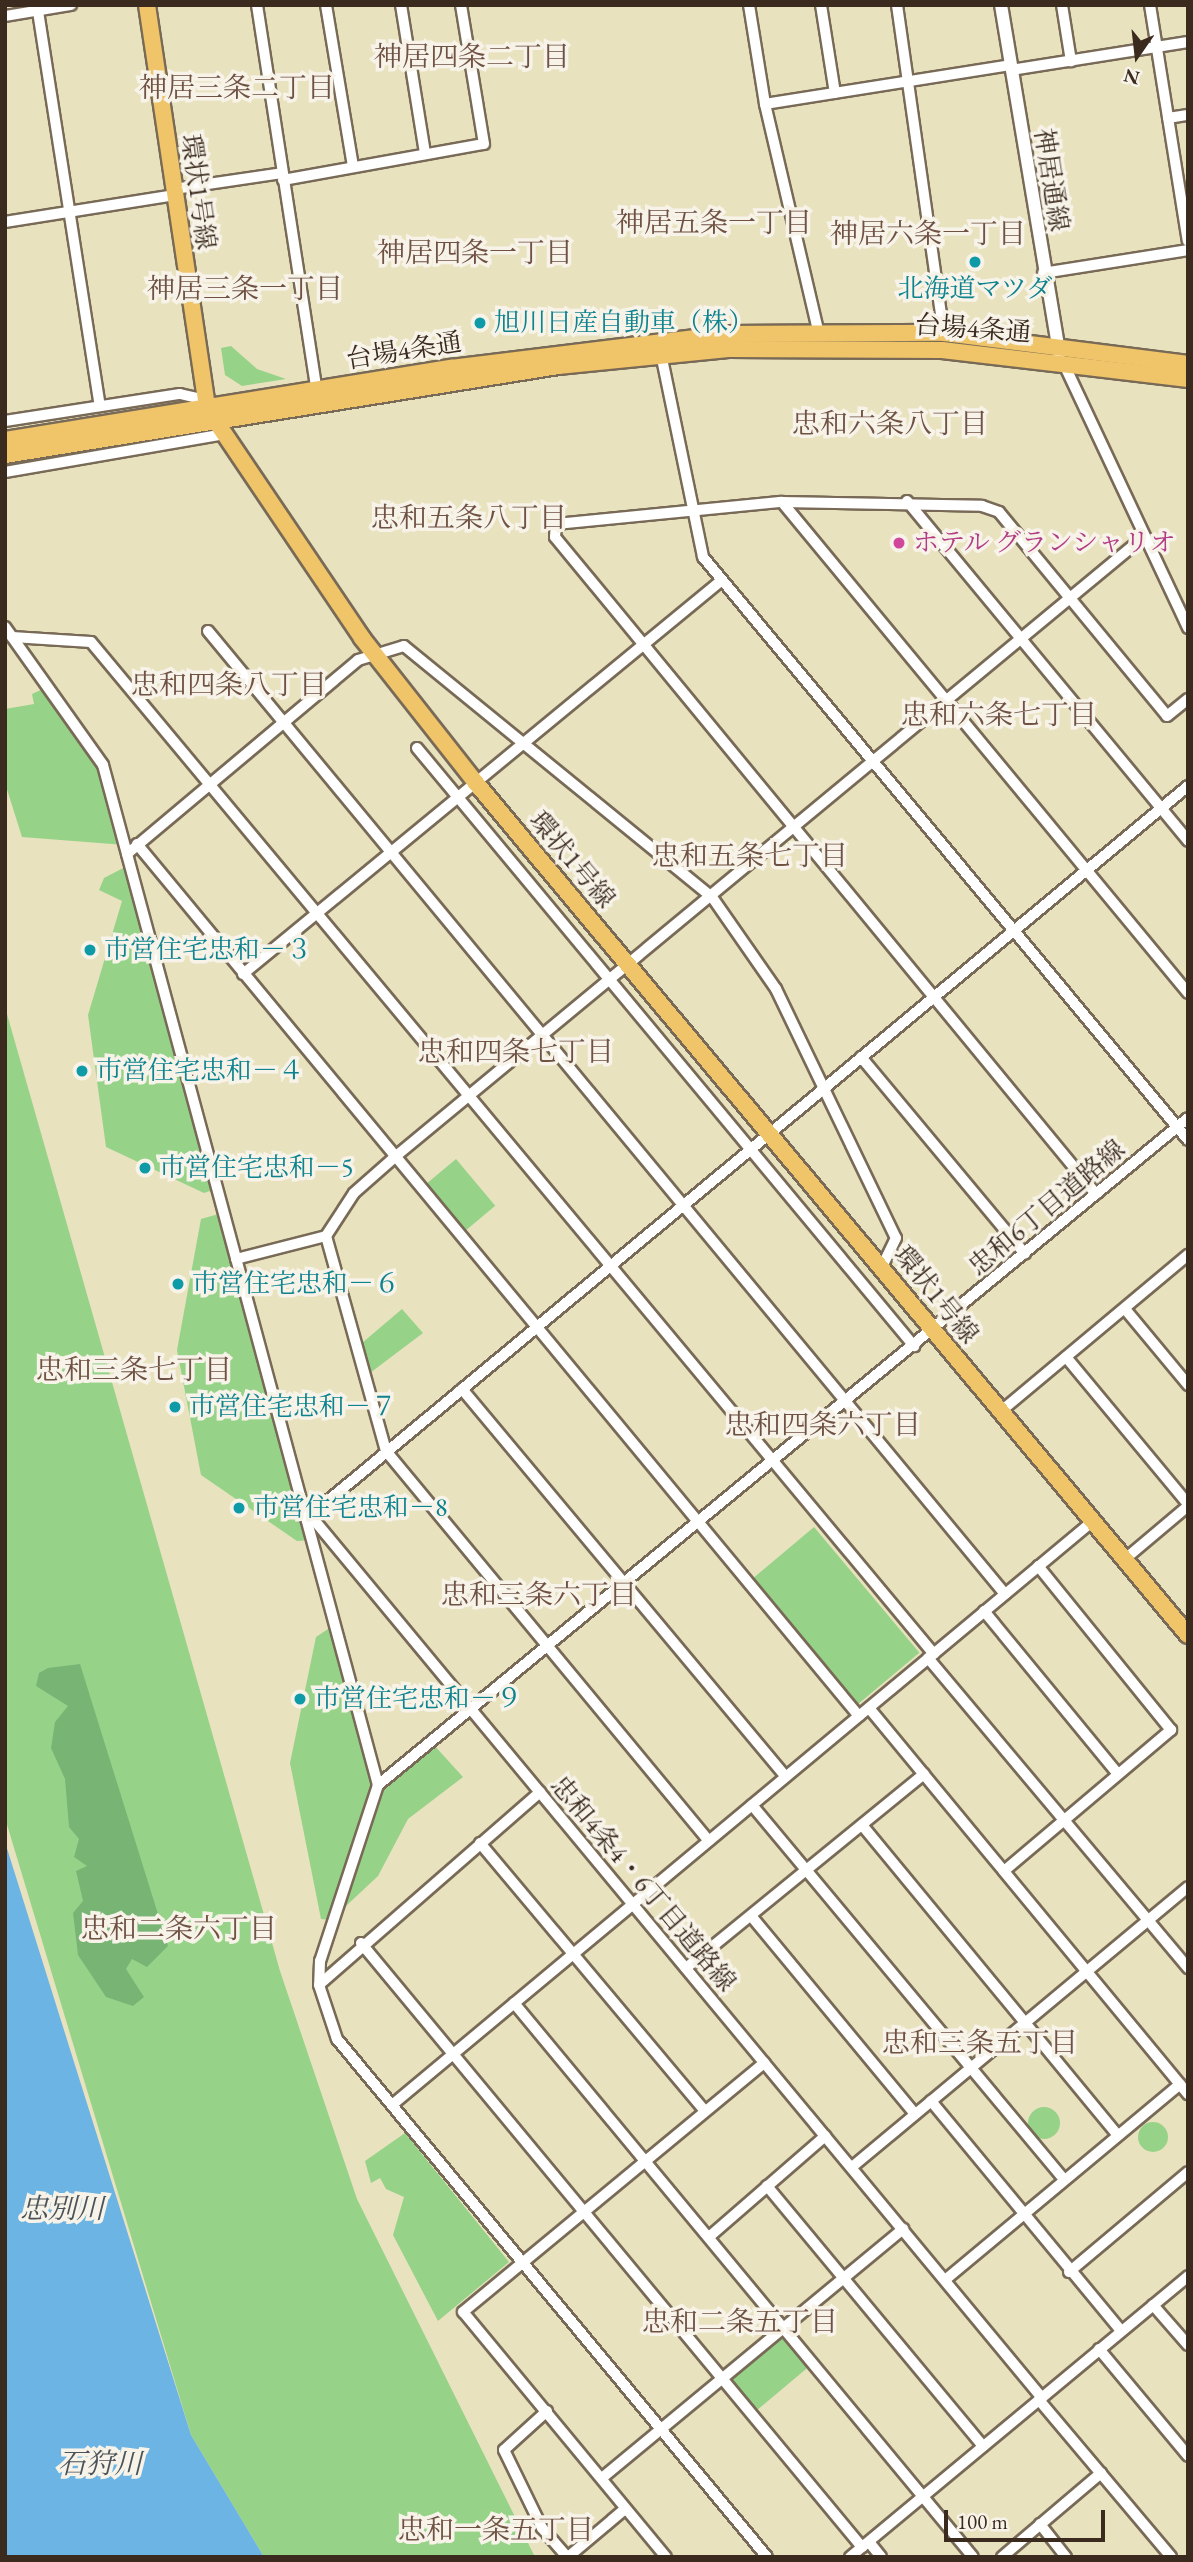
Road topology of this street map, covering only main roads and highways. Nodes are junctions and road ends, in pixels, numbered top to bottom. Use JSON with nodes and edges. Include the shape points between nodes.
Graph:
{"nodes":[{"id":1,"x":147,"y":5,"type":"edge"},
{"id":2,"x":943,"y":342,"type":"junction"},
{"id":3,"x":1188,"y":365,"type":"edge"},
{"id":4,"x":1188,"y":379,"type":"edge"},
{"id":5,"x":213,"y":416,"type":"junction"},
{"id":6,"x":5,"y":440,"type":"edge"},
{"id":7,"x":5,"y":455,"type":"edge"},
{"id":8,"x":1188,"y":1634,"type":"edge"}],
"edges":[{"from":1,"to":5,"type":"main road","name":"環状1号線"},
{"from":2,"to":3,"type":"main road","name":"台場4条通","via":[[1055,343]]},
{"from":2,"to":4,"type":"main road","name":"台場4条通"},
{"from":2,"to":5,"type":"main road","name":"台場4条通","via":[[820,339],[660,347]]},
{"from":5,"to":6,"type":"main road","name":"台場4条通"},
{"from":5,"to":7,"type":"main road","name":"台場4条通"},
{"from":5,"to":8,"type":"main road","name":"環状1号線","via":[[372,651],[476,783]]}]}
